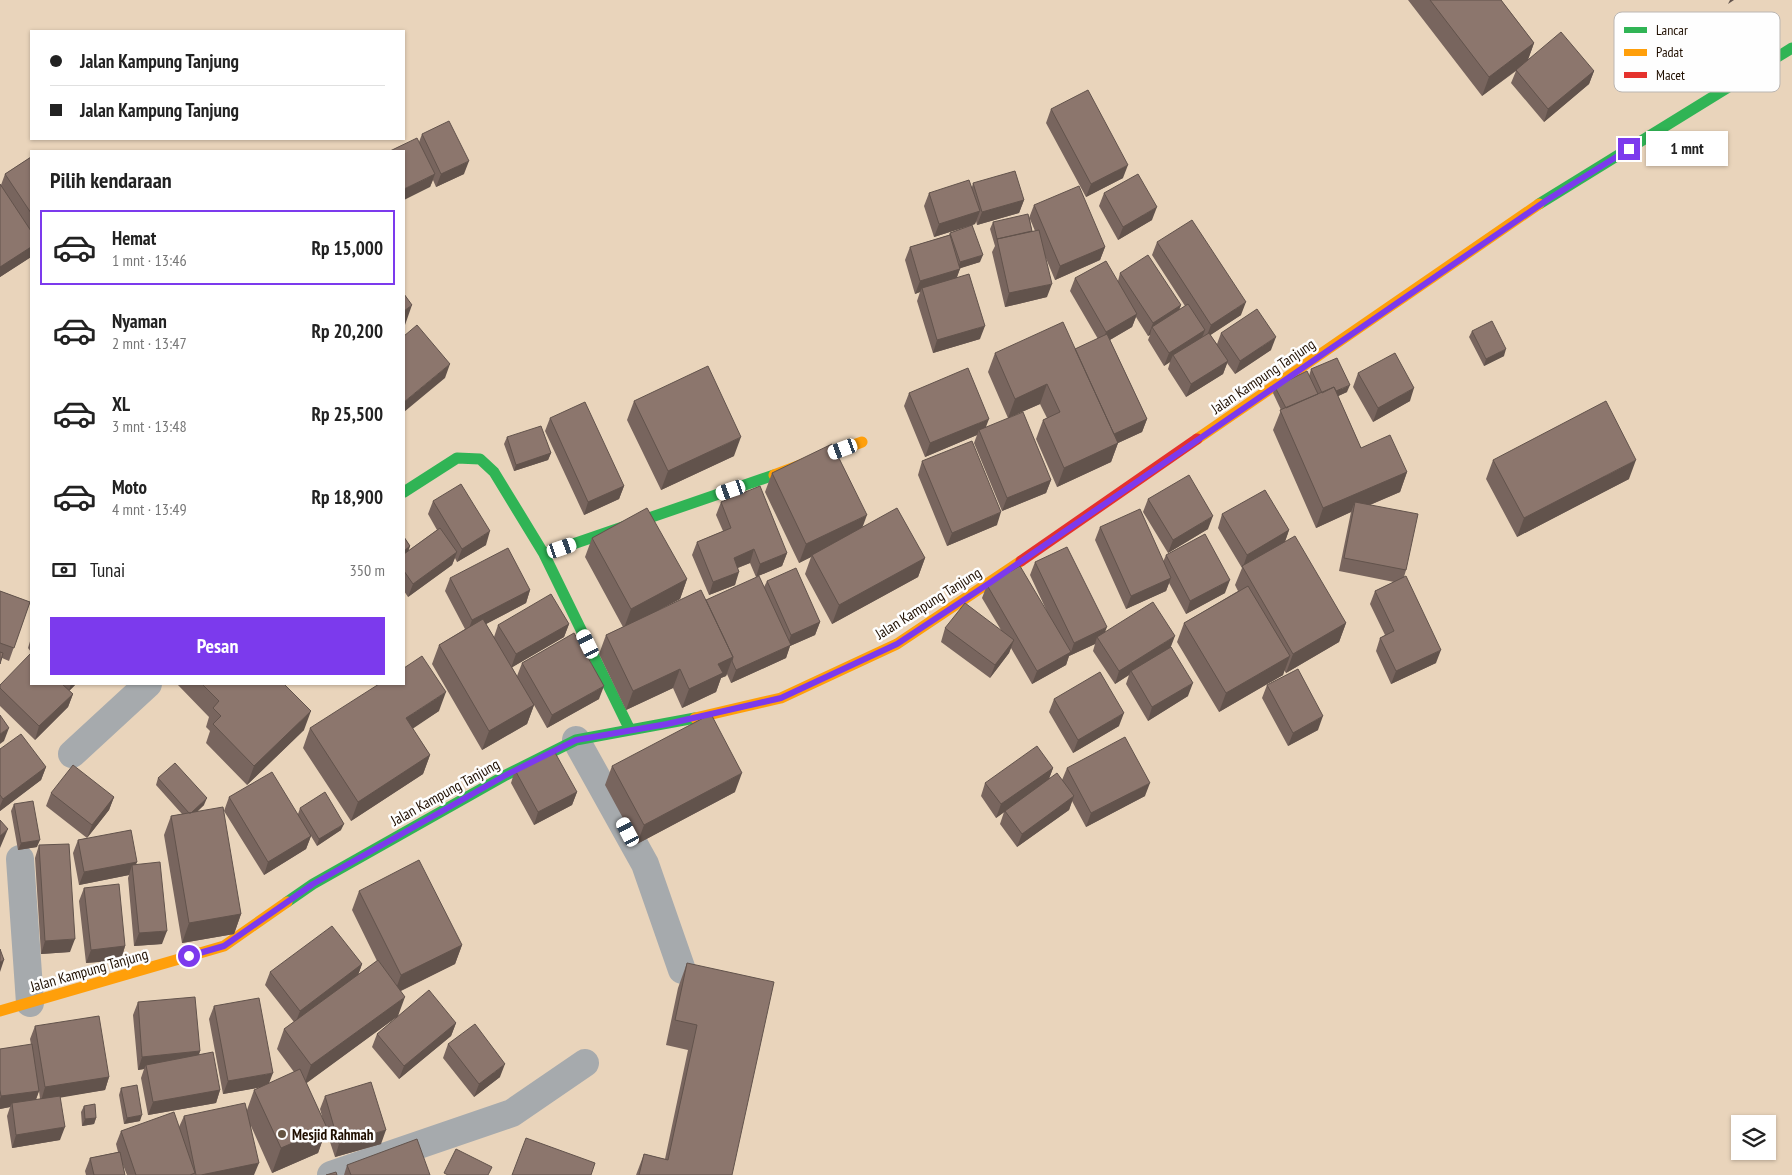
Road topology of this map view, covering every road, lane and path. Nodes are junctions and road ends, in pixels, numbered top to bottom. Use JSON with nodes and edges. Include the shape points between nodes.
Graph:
{"nodes":[{"id":1,"x":1792,"y":48,"type":"edge"},
{"id":2,"x":1780,"y":55,"type":"edge"},
{"id":3,"x":1721,"y":92,"type":"edge"},
{"id":4,"x":862,"y":442,"type":"dead end"},
{"id":5,"x":405,"y":491,"type":"edge"},
{"id":6,"x":544,"y":554,"type":"junction"},
{"id":7,"x":147,"y":685,"type":"edge"},
{"id":8,"x":630,"y":730,"type":"junction"},
{"id":9,"x":576,"y":740,"type":"junction"},
{"id":10,"x":72,"y":754,"type":"dead end"},
{"id":11,"x":20,"y":859,"type":"dead end"},
{"id":12,"x":682,"y":970,"type":"dead end"},
{"id":13,"x":30,"y":1002,"type":"junction"},
{"id":14,"x":0,"y":1011,"type":"edge"},
{"id":15,"x":585,"y":1063,"type":"dead end"},
{"id":16,"x":331,"y":1175,"type":"edge"}],
"edges":[{"from":1,"to":2,"type":"street","name":"Jalan Kampung Tanjung"},
{"from":3,"to":8,"type":"street","name":"Jalan Kampung Tanjung","via":[[1547,200],[897,644],[781,698]]},
{"from":4,"to":6,"type":"street"},
{"from":5,"to":6,"type":"street","via":[[457,458],[480,459],[494,472]]},
{"from":6,"to":8,"type":"street"},
{"from":7,"to":10,"type":"street"},
{"from":8,"to":9,"type":"street","name":"Jalan Kampung Tanjung"},
{"from":9,"to":12,"type":"street","via":[[644,864]]},
{"from":9,"to":13,"type":"street","name":"Jalan Kampung Tanjung","via":[[506,775],[313,884],[224,946]]},
{"from":11,"to":13,"type":"street"},
{"from":13,"to":14,"type":"street","name":"Jalan Kampung Tanjung"},
{"from":15,"to":16,"type":"street","via":[[512,1113]]}]}
